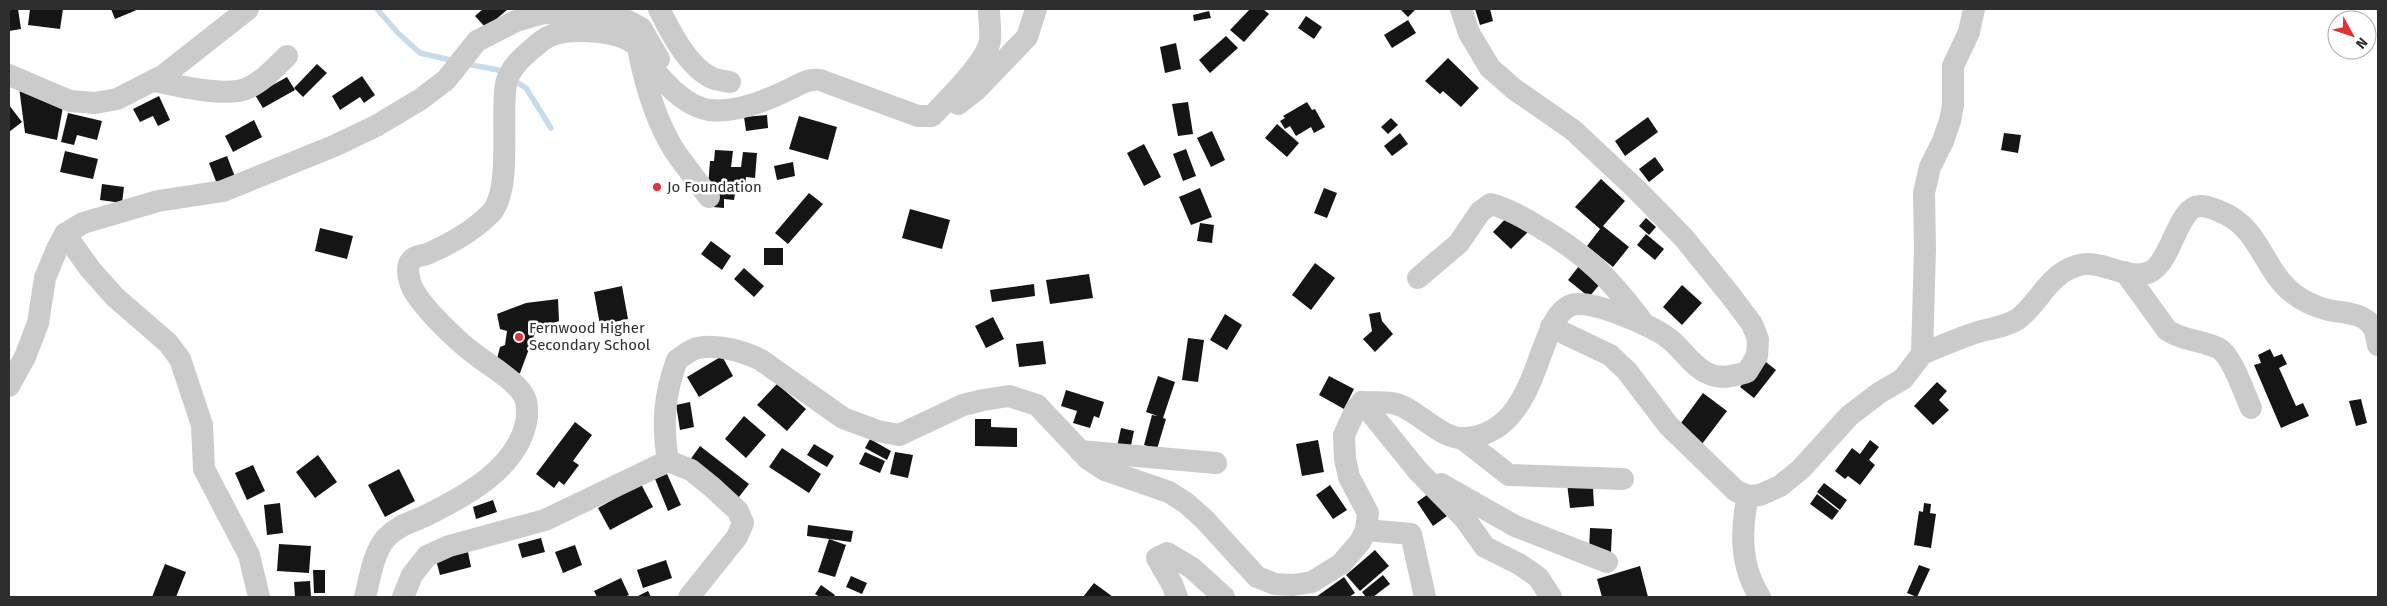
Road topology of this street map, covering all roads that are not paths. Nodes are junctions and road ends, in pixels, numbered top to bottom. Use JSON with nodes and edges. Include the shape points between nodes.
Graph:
{"nodes":[{"id":1,"x":248,"y":9,"type":"edge"},
{"id":2,"x":659,"y":9,"type":"edge"},
{"id":3,"x":989,"y":9,"type":"edge"},
{"id":4,"x":1036,"y":9,"type":"edge"},
{"id":5,"x":1462,"y":9,"type":"edge"},
{"id":6,"x":1974,"y":9,"type":"edge"},
{"id":7,"x":592,"y":11,"type":"edge"},
{"id":8,"x":638,"y":48,"type":"junction"},
{"id":9,"x":287,"y":56,"type":"dead end"},
{"id":10,"x":9,"y":75,"type":"edge"},
{"id":11,"x":155,"y":80,"type":"junction"},
{"id":12,"x":730,"y":82,"type":"dead end"},
{"id":13,"x":668,"y":86,"type":"junction"},
{"id":14,"x":932,"y":116,"type":"junction"},
{"id":15,"x":709,"y":197,"type":"dead end"},
{"id":16,"x":65,"y":234,"type":"junction"},
{"id":17,"x":2125,"y":272,"type":"junction"},
{"id":18,"x":1418,"y":278,"type":"dead end"},
{"id":19,"x":1646,"y":326,"type":"junction"},
{"id":20,"x":1551,"y":327,"type":"junction"},
{"id":21,"x":2378,"y":345,"type":"edge"},
{"id":22,"x":1922,"y":354,"type":"junction"},
{"id":23,"x":9,"y":386,"type":"edge"},
{"id":24,"x":1362,"y":402,"type":"junction"},
{"id":25,"x":2251,"y":408,"type":"dead end"},
{"id":26,"x":1463,"y":439,"type":"junction"},
{"id":27,"x":1080,"y":451,"type":"junction"},
{"id":28,"x":668,"y":461,"type":"junction"},
{"id":29,"x":1216,"y":463,"type":"dead end"},
{"id":30,"x":1418,"y":471,"type":"junction"},
{"id":31,"x":1623,"y":479,"type":"dead end"},
{"id":32,"x":1748,"y":496,"type":"junction"},
{"id":33,"x":1366,"y":530,"type":"junction"},
{"id":34,"x":1607,"y":562,"type":"dead end"},
{"id":35,"x":1244,"y":564,"type":"junction"},
{"id":36,"x":699,"y":594,"type":"edge"},
{"id":37,"x":259,"y":597,"type":"edge"},
{"id":38,"x":365,"y":597,"type":"edge"},
{"id":39,"x":403,"y":597,"type":"edge"},
{"id":40,"x":1177,"y":597,"type":"edge"},
{"id":41,"x":1224,"y":597,"type":"edge"},
{"id":42,"x":1267,"y":597,"type":"edge"},
{"id":43,"x":1425,"y":597,"type":"edge"},
{"id":44,"x":1551,"y":597,"type":"edge"},
{"id":45,"x":1760,"y":597,"type":"edge"}],
"edges":[{"from":1,"to":11,"type":"street"},
{"from":2,"to":12,"type":"street","via":[[682,50],[710,77]]},
{"from":3,"to":14,"type":"street","via":[[990,42],[981,59],[962,85]]},
{"from":4,"to":14,"type":"street","via":[[1027,37],[1004,63],[963,100]]},
{"from":5,"to":19,"type":"street","via":[[1469,33],[1490,68],[1573,130],[1684,238],[1752,324],[1758,340],[1757,356],[1747,372],[1726,378],[1706,373],[1660,332]]},
{"from":6,"to":22,"type":"street","via":[[1969,32],[1953,66],[1950,121],[1930,168],[1924,193]]},
{"from":7,"to":13,"type":"street","via":[[622,18],[641,28],[655,49]]},
{"from":7,"to":16,"type":"street","via":[[544,13],[516,20],[477,41],[446,80],[421,99],[334,146],[223,191],[158,201],[104,215]]},
{"from":8,"to":13,"type":"street"},
{"from":8,"to":15,"type":"street","via":[[655,112],[674,150]]},
{"from":8,"to":38,"type":"street","via":[[626,39],[598,31],[568,31],[545,38],[518,61],[506,81],[503,180],[492,212],[470,231],[427,254],[415,256],[409,264],[412,287],[426,306],[454,337],[513,383],[526,400],[527,417],[520,438],[504,463],[488,478],[437,510],[401,525],[389,534],[375,560]]},
{"from":9,"to":11,"type":"street","via":[[262,80],[245,90],[194,90]]},
{"from":10,"to":11,"type":"street","via":[[70,101],[95,103],[117,99]]},
{"from":13,"to":14,"type":"street","via":[[691,105],[725,111],[748,106],[806,79],[820,80],[893,108],[918,116]]},
{"from":16,"to":23,"type":"street","via":[[45,278],[38,323]]},
{"from":16,"to":37,"type":"street","via":[[115,297],[168,343],[180,359],[202,425],[204,469],[249,555]]},
{"from":17,"to":21,"type":"street","via":[[2140,274],[2152,271],[2162,260],[2192,208],[2200,205],[2212,208],[2242,223],[2278,278],[2294,294],[2327,310],[2365,319],[2374,328]]},
{"from":17,"to":22,"type":"street","via":[[2092,263],[2076,266],[2058,275],[2019,318],[2008,325],[1960,338]]},
{"from":17,"to":25,"type":"street","via":[[2168,330],[2226,353]]},
{"from":18,"to":19,"type":"street","via":[[1459,243],[1480,212],[1491,204],[1508,208],[1570,245],[1621,293]]},
{"from":19,"to":20,"type":"street","via":[[1600,306],[1575,304],[1562,310]]},
{"from":20,"to":26,"type":"street","via":[[1523,398],[1513,412],[1483,436]]},
{"from":20,"to":32,"type":"street","via":[[1610,355],[1627,371],[1668,425],[1707,465],[1736,491]]},
{"from":22,"to":32,"type":"street","via":[[1903,378],[1849,416],[1801,469],[1780,486],[1760,495]]},
{"from":24,"to":26,"type":"street","via":[[1397,404],[1441,431]]},
{"from":24,"to":30,"type":"street"},
{"from":24,"to":33,"type":"street","via":[[1354,411],[1344,435],[1349,477],[1368,513]]},
{"from":26,"to":31,"type":"street","via":[[1509,475]]},
{"from":27,"to":28,"type":"street","via":[[1036,404],[1009,396],[963,405],[900,435],[843,418],[761,360],[747,354],[720,348],[697,348],[677,360],[665,398],[664,438]]},
{"from":27,"to":29,"type":"street"},
{"from":27,"to":35,"type":"street","via":[[1105,470],[1169,492],[1186,503]]},
{"from":28,"to":36,"type":"street","via":[[691,470],[712,487],[738,511],[743,524]]},
{"from":28,"to":39,"type":"street","via":[[545,520],[449,546],[427,556],[412,575]]},
{"from":30,"to":34,"type":"street","via":[[1515,526]]},
{"from":30,"to":44,"type":"street","via":[[1465,519],[1485,547],[1538,577]]},
{"from":32,"to":45,"type":"street","via":[[1742,541],[1753,586]]},
{"from":33,"to":35,"type":"street","via":[[1341,564],[1312,582],[1275,584],[1257,577]]},
{"from":33,"to":43,"type":"street","via":[[1412,534]]},
{"from":35,"to":42,"type":"street"},
{"from":40,"to":41,"type":"street","via":[[1157,558],[1167,553],[1192,568]]}]}
